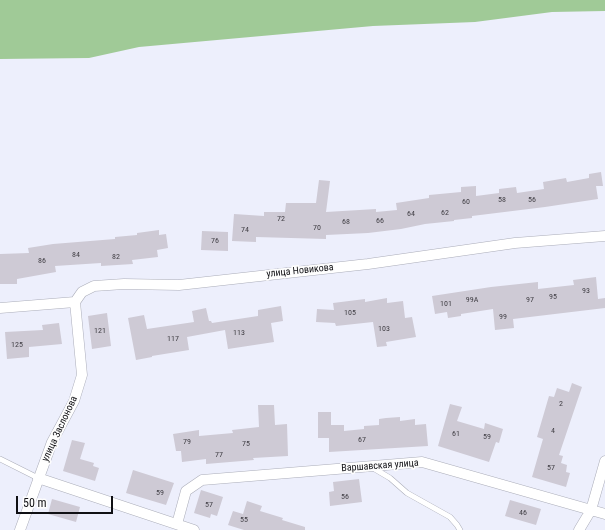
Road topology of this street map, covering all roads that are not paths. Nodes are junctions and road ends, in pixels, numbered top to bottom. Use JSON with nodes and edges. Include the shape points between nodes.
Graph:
{"nodes":[{"id":1,"x":605,"y":236,"type":"edge"},
{"id":2,"x":75,"y":302,"type":"junction"},
{"id":3,"x":0,"y":308,"type":"edge"},
{"id":4,"x":0,"y":459,"type":"edge"},
{"id":5,"x":605,"y":461,"type":"edge"},
{"id":6,"x":370,"y":466,"type":"junction"},
{"id":7,"x":38,"y":478,"type":"junction"},
{"id":8,"x":591,"y":510,"type":"junction"},
{"id":9,"x":605,"y":514,"type":"edge"},
{"id":10,"x":176,"y":524,"type":"junction"},
{"id":11,"x":20,"y":530,"type":"edge"},
{"id":12,"x":194,"y":530,"type":"edge"},
{"id":13,"x":460,"y":530,"type":"edge"},
{"id":14,"x":579,"y":530,"type":"edge"}],
"edges":[{"from":1,"to":2,"type":"street","name":"улица Новикова","via":[[514,243],[368,264],[179,285],[94,286],[82,292]]},
{"from":2,"to":3,"type":"street"},
{"from":2,"to":7,"type":"street","name":"улица Заслонова","via":[[82,375],[74,400],[52,442]]},
{"from":4,"to":7,"type":"lane"},
{"from":5,"to":8,"type":"street"},
{"from":6,"to":8,"type":"street","name":"Варшавская улица","via":[[422,462]]},
{"from":6,"to":10,"type":"street","name":"Варшавская улица","via":[[202,480],[186,491]]},
{"from":6,"to":13,"type":"lane","via":[[390,478],[407,493],[450,517]]},
{"from":7,"to":10,"type":"street"},
{"from":7,"to":11,"type":"street","name":"улица Заслонова"},
{"from":8,"to":9,"type":"street","name":"Варшавская улица"},
{"from":8,"to":14,"type":"street"},
{"from":10,"to":12,"type":"street"}]}
